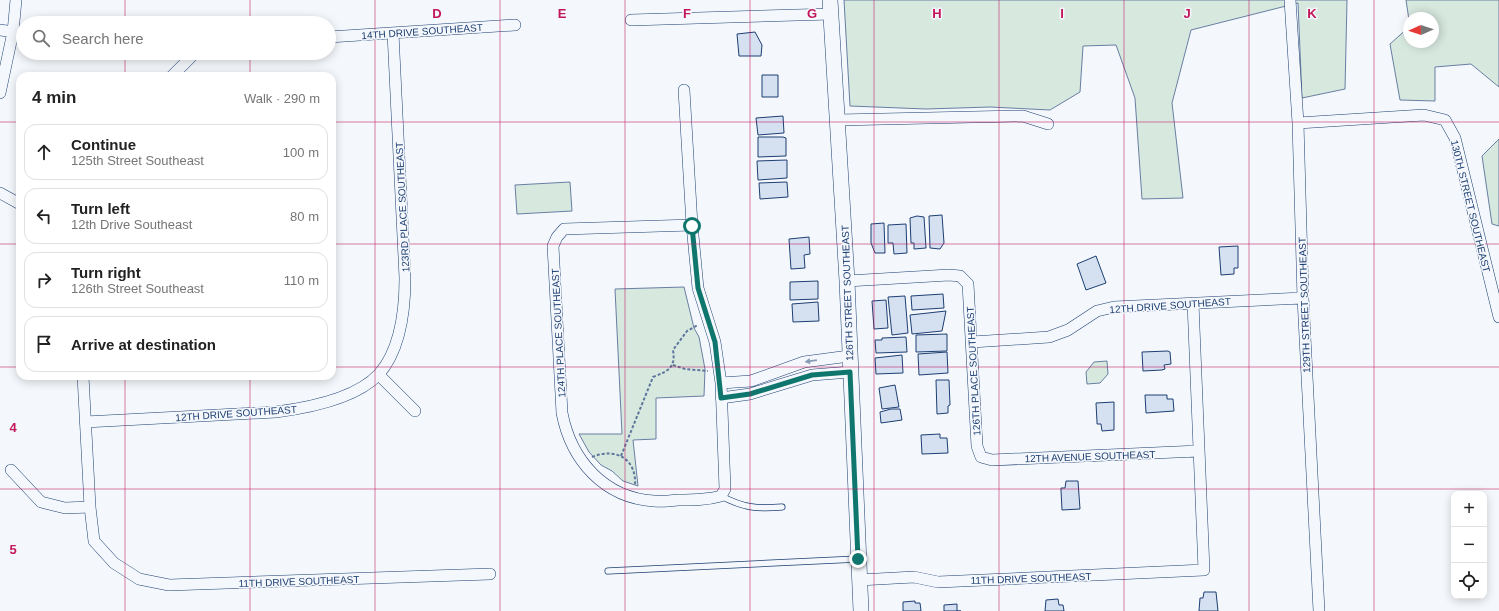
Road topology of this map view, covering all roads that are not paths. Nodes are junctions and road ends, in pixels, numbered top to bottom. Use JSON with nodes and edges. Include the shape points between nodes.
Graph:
{"nodes":[{"id":1,"x":16,"y":0,"type":"edge"},
{"id":2,"x":1290,"y":0,"type":"edge"},
{"id":3,"x":831,"y":7,"type":"edge"},
{"id":4,"x":630,"y":20,"type":"dead end"},
{"id":5,"x":515,"y":25,"type":"dead end"},
{"id":6,"x":0,"y":30,"type":"edge"},
{"id":7,"x":13,"y":32,"type":"junction"},
{"id":8,"x":393,"y":33,"type":"junction"},
{"id":9,"x":336,"y":37,"type":"edge"},
{"id":10,"x":188,"y":60,"type":"edge"},
{"id":11,"x":176,"y":72,"type":"edge"},
{"id":12,"x":684,"y":90,"type":"dead end"},
{"id":13,"x":0,"y":93,"type":"edge"},
{"id":14,"x":838,"y":120,"type":"junction"},
{"id":15,"x":1298,"y":122,"type":"junction"},
{"id":16,"x":1048,"y":124,"type":"dead end"},
{"id":17,"x":0,"y":193,"type":"edge"},
{"id":18,"x":16,"y":202,"type":"edge"},
{"id":19,"x":692,"y":226,"type":"junction"},
{"id":20,"x":847,"y":281,"type":"junction"},
{"id":21,"x":1303,"y":298,"type":"junction"},
{"id":22,"x":1193,"y":303,"type":"junction"},
{"id":23,"x":1499,"y":317,"type":"edge"},
{"id":24,"x":972,"y":342,"type":"junction"},
{"id":25,"x":849,"y":356,"type":"junction"},
{"id":26,"x":850,"y":372,"type":"junction"},
{"id":27,"x":379,"y":375,"type":"junction"},
{"id":28,"x":83,"y":380,"type":"edge"},
{"id":29,"x":721,"y":383,"type":"junction"},
{"id":30,"x":721,"y":398,"type":"junction"},
{"id":31,"x":415,"y":411,"type":"dead end"},
{"id":32,"x":85,"y":422,"type":"junction"},
{"id":33,"x":1199,"y":451,"type":"junction"},
{"id":34,"x":981,"y":457,"type":"joint"},
{"id":35,"x":11,"y":470,"type":"dead end"},
{"id":36,"x":721,"y":496,"type":"junction"},
{"id":37,"x":90,"y":506,"type":"junction"},
{"id":38,"x":782,"y":507,"type":"dead end"},
{"id":39,"x":858,"y":559,"type":"junction"},
{"id":40,"x":608,"y":571,"type":"dead end"},
{"id":41,"x":490,"y":574,"type":"dead end"},
{"id":42,"x":859,"y":580,"type":"junction"},
{"id":43,"x":861,"y":611,"type":"edge"},
{"id":44,"x":1319,"y":611,"type":"edge"}],
"edges":[{"from":1,"to":7,"type":"street"},
{"from":2,"to":15,"type":"street","name":"129TH STREET SOUTHEAST"},
{"from":3,"to":4,"type":"street"},
{"from":3,"to":14,"type":"street","name":"126TH STREET SOUTHEAST"},
{"from":5,"to":8,"type":"street","name":"14TH DRIVE SOUTHEAST"},
{"from":6,"to":7,"type":"street"},
{"from":7,"to":13,"type":"street"},
{"from":8,"to":9,"type":"street","name":"14TH DRIVE SOUTHEAST"},
{"from":8,"to":27,"type":"street","name":"123RD PLACE SOUTHEAST","via":[[406,278],[405,306],[397,339]]},
{"from":10,"to":11,"type":"street"},
{"from":12,"to":19,"type":"street"},
{"from":14,"to":16,"type":"street","via":[[1023,116]]},
{"from":14,"to":20,"type":"street","name":"126TH STREET SOUTHEAST"},
{"from":15,"to":21,"type":"street","name":"129TH STREET SOUTHEAST"},
{"from":15,"to":23,"type":"street","name":"130TH STREET SOUTHEAST","via":[[1424,115],[1445,120],[1455,138]]},
{"from":17,"to":18,"type":"street"},
{"from":19,"to":29,"type":"street","via":[[698,288],[715,342]]},
{"from":19,"to":36,"type":"street","name":"124TH PLACE SOUTHEAST","via":[[564,229],[557,236],[553,246],[562,413],[573,449],[587,470],[607,485],[634,497],[653,501],[709,499]]},
{"from":20,"to":24,"type":"street","name":"126TH PLACE SOUTHEAST","via":[[960,276],[968,284]]},
{"from":20,"to":25,"type":"street","name":"126TH STREET SOUTHEAST"},
{"from":21,"to":22,"type":"street","name":"12TH DRIVE SOUTHEAST"},
{"from":21,"to":44,"type":"street","name":"129TH STREET SOUTHEAST"},
{"from":22,"to":24,"type":"street","name":"12TH DRIVE SOUTHEAST","via":[[1114,307],[1097,311],[1068,330],[1049,338]]},
{"from":22,"to":33,"type":"street"},
{"from":24,"to":34,"type":"street","name":"126TH PLACE SOUTHEAST","via":[[976,446]]},
{"from":25,"to":26,"type":"street","name":"126TH STREET SOUTHEAST"},
{"from":25,"to":29,"type":"street","one_way":true,"via":[[804,362],[751,380]]},
{"from":26,"to":30,"type":"street","via":[[812,375],[757,392]]},
{"from":26,"to":39,"type":"street","name":"126TH STREET SOUTHEAST"},
{"from":27,"to":31,"type":"street"},
{"from":27,"to":32,"type":"street","name":"12TH DRIVE SOUTHEAST","via":[[343,396],[299,409]]},
{"from":28,"to":32,"type":"street","name":"11TH DRIVE SOUTHEAST"},
{"from":29,"to":30,"type":"street"},
{"from":30,"to":36,"type":"street","via":[[725,480]]},
{"from":32,"to":37,"type":"street","name":"11TH DRIVE SOUTHEAST"},
{"from":33,"to":34,"type":"street","name":"12TH AVENUE SOUTHEAST","via":[[992,460]]},
{"from":33,"to":42,"type":"street","name":"11TH DRIVE SOUTHEAST","via":[[1204,570],[938,582],[914,577]]},
{"from":35,"to":37,"type":"street","via":[[41,502],[65,508]]},
{"from":36,"to":38,"type":"lane","via":[[738,505],[760,509]]},
{"from":37,"to":41,"type":"street","name":"11TH DRIVE SOUTHEAST","via":[[94,541],[114,563],[139,579],[169,585]]},
{"from":39,"to":40,"type":"lane"},
{"from":39,"to":42,"type":"street","name":"126TH STREET SOUTHEAST"},
{"from":42,"to":43,"type":"street","name":"126TH STREET SOUTHEAST"}]}
